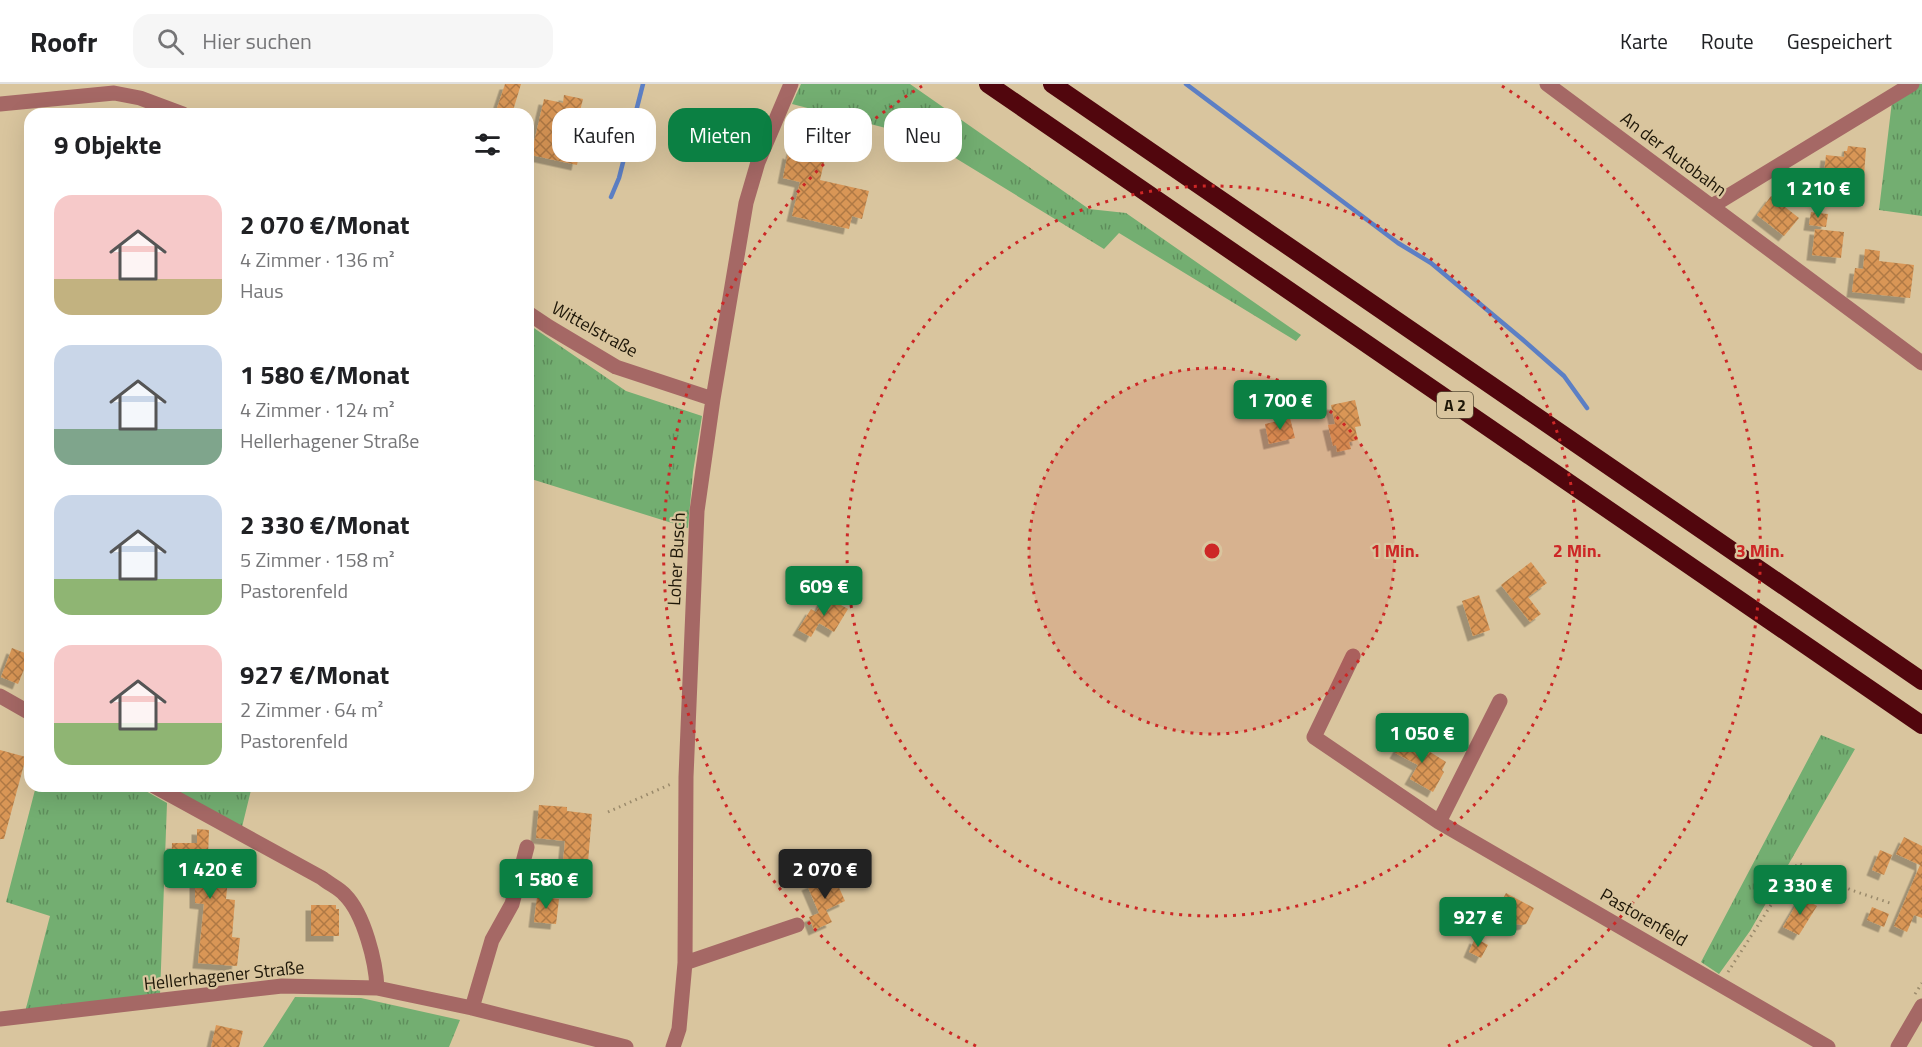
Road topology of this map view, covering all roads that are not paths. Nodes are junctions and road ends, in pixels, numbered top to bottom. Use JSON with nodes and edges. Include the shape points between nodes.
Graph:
{"nodes":[{"id":1,"x":791,"y":84,"type":"edge"},
{"id":2,"x":988,"y":84,"type":"edge"},
{"id":3,"x":1052,"y":84,"type":"edge"},
{"id":4,"x":1547,"y":84,"type":"edge"},
{"id":5,"x":1912,"y":84,"type":"edge"},
{"id":6,"x":0,"y":104,"type":"edge"},
{"id":7,"x":168,"y":108,"type":"edge"},
{"id":8,"x":1712,"y":206,"type":"junction"},
{"id":9,"x":534,"y":317,"type":"edge"},
{"id":10,"x":1922,"y":363,"type":"edge"},
{"id":11,"x":713,"y":399,"type":"junction"},
{"id":12,"x":1353,"y":656,"type":"dead end"},
{"id":13,"x":1922,"y":681,"type":"edge"},
{"id":14,"x":0,"y":696,"type":"edge"},
{"id":15,"x":1500,"y":700,"type":"dead end"},
{"id":16,"x":24,"y":710,"type":"edge"},
{"id":17,"x":1922,"y":725,"type":"edge"},
{"id":18,"x":165,"y":792,"type":"edge"},
{"id":19,"x":1439,"y":822,"type":"junction"},
{"id":20,"x":527,"y":847,"type":"dead end"},
{"id":21,"x":797,"y":925,"type":"dead end"},
{"id":22,"x":685,"y":963,"type":"junction"},
{"id":23,"x":377,"y":988,"type":"junction"},
{"id":24,"x":1922,"y":1006,"type":"edge"},
{"id":25,"x":472,"y":1008,"type":"junction"},
{"id":26,"x":0,"y":1019,"type":"edge"},
{"id":27,"x":626,"y":1047,"type":"edge"},
{"id":28,"x":673,"y":1047,"type":"edge"},
{"id":29,"x":1828,"y":1047,"type":"edge"},
{"id":30,"x":1898,"y":1047,"type":"edge"}],
"edges":[{"from":1,"to":11,"type":"street","name":"Loher Busch","via":[[758,162],[746,203]]},
{"from":2,"to":17,"type":"highway","number":"A 2"},
{"from":3,"to":13,"type":"highway","number":"A 2"},
{"from":4,"to":8,"type":"street","name":"An der Autobahn"},
{"from":5,"to":8,"type":"street"},
{"from":6,"to":7,"type":"street","via":[[114,93]]},
{"from":8,"to":10,"type":"street","name":"An der Autobahn"},
{"from":9,"to":11,"type":"street","name":"Wittelstraße","via":[[616,367]]},
{"from":11,"to":22,"type":"street","name":"Loher Busch","via":[[697,512],[686,777]]},
{"from":12,"to":19,"type":"street","name":"Pastorenfeld","via":[[1314,736]]},
{"from":14,"to":16,"type":"street"},
{"from":15,"to":19,"type":"street"},
{"from":18,"to":23,"type":"street","via":[[345,895],[364,927]]},
{"from":19,"to":29,"type":"street","name":"Pastorenfeld"},
{"from":20,"to":25,"type":"street","via":[[512,904],[492,940]]},
{"from":21,"to":22,"type":"street"},
{"from":22,"to":28,"type":"street","name":"Loher Busch","via":[[679,1029]]},
{"from":23,"to":25,"type":"street","name":"Hellerhagener Straße"},
{"from":23,"to":26,"type":"street","name":"Hellerhagener Straße","via":[[282,986]]},
{"from":24,"to":30,"type":"street"},
{"from":25,"to":27,"type":"street","name":"Hellerhagener Straße"}]}
